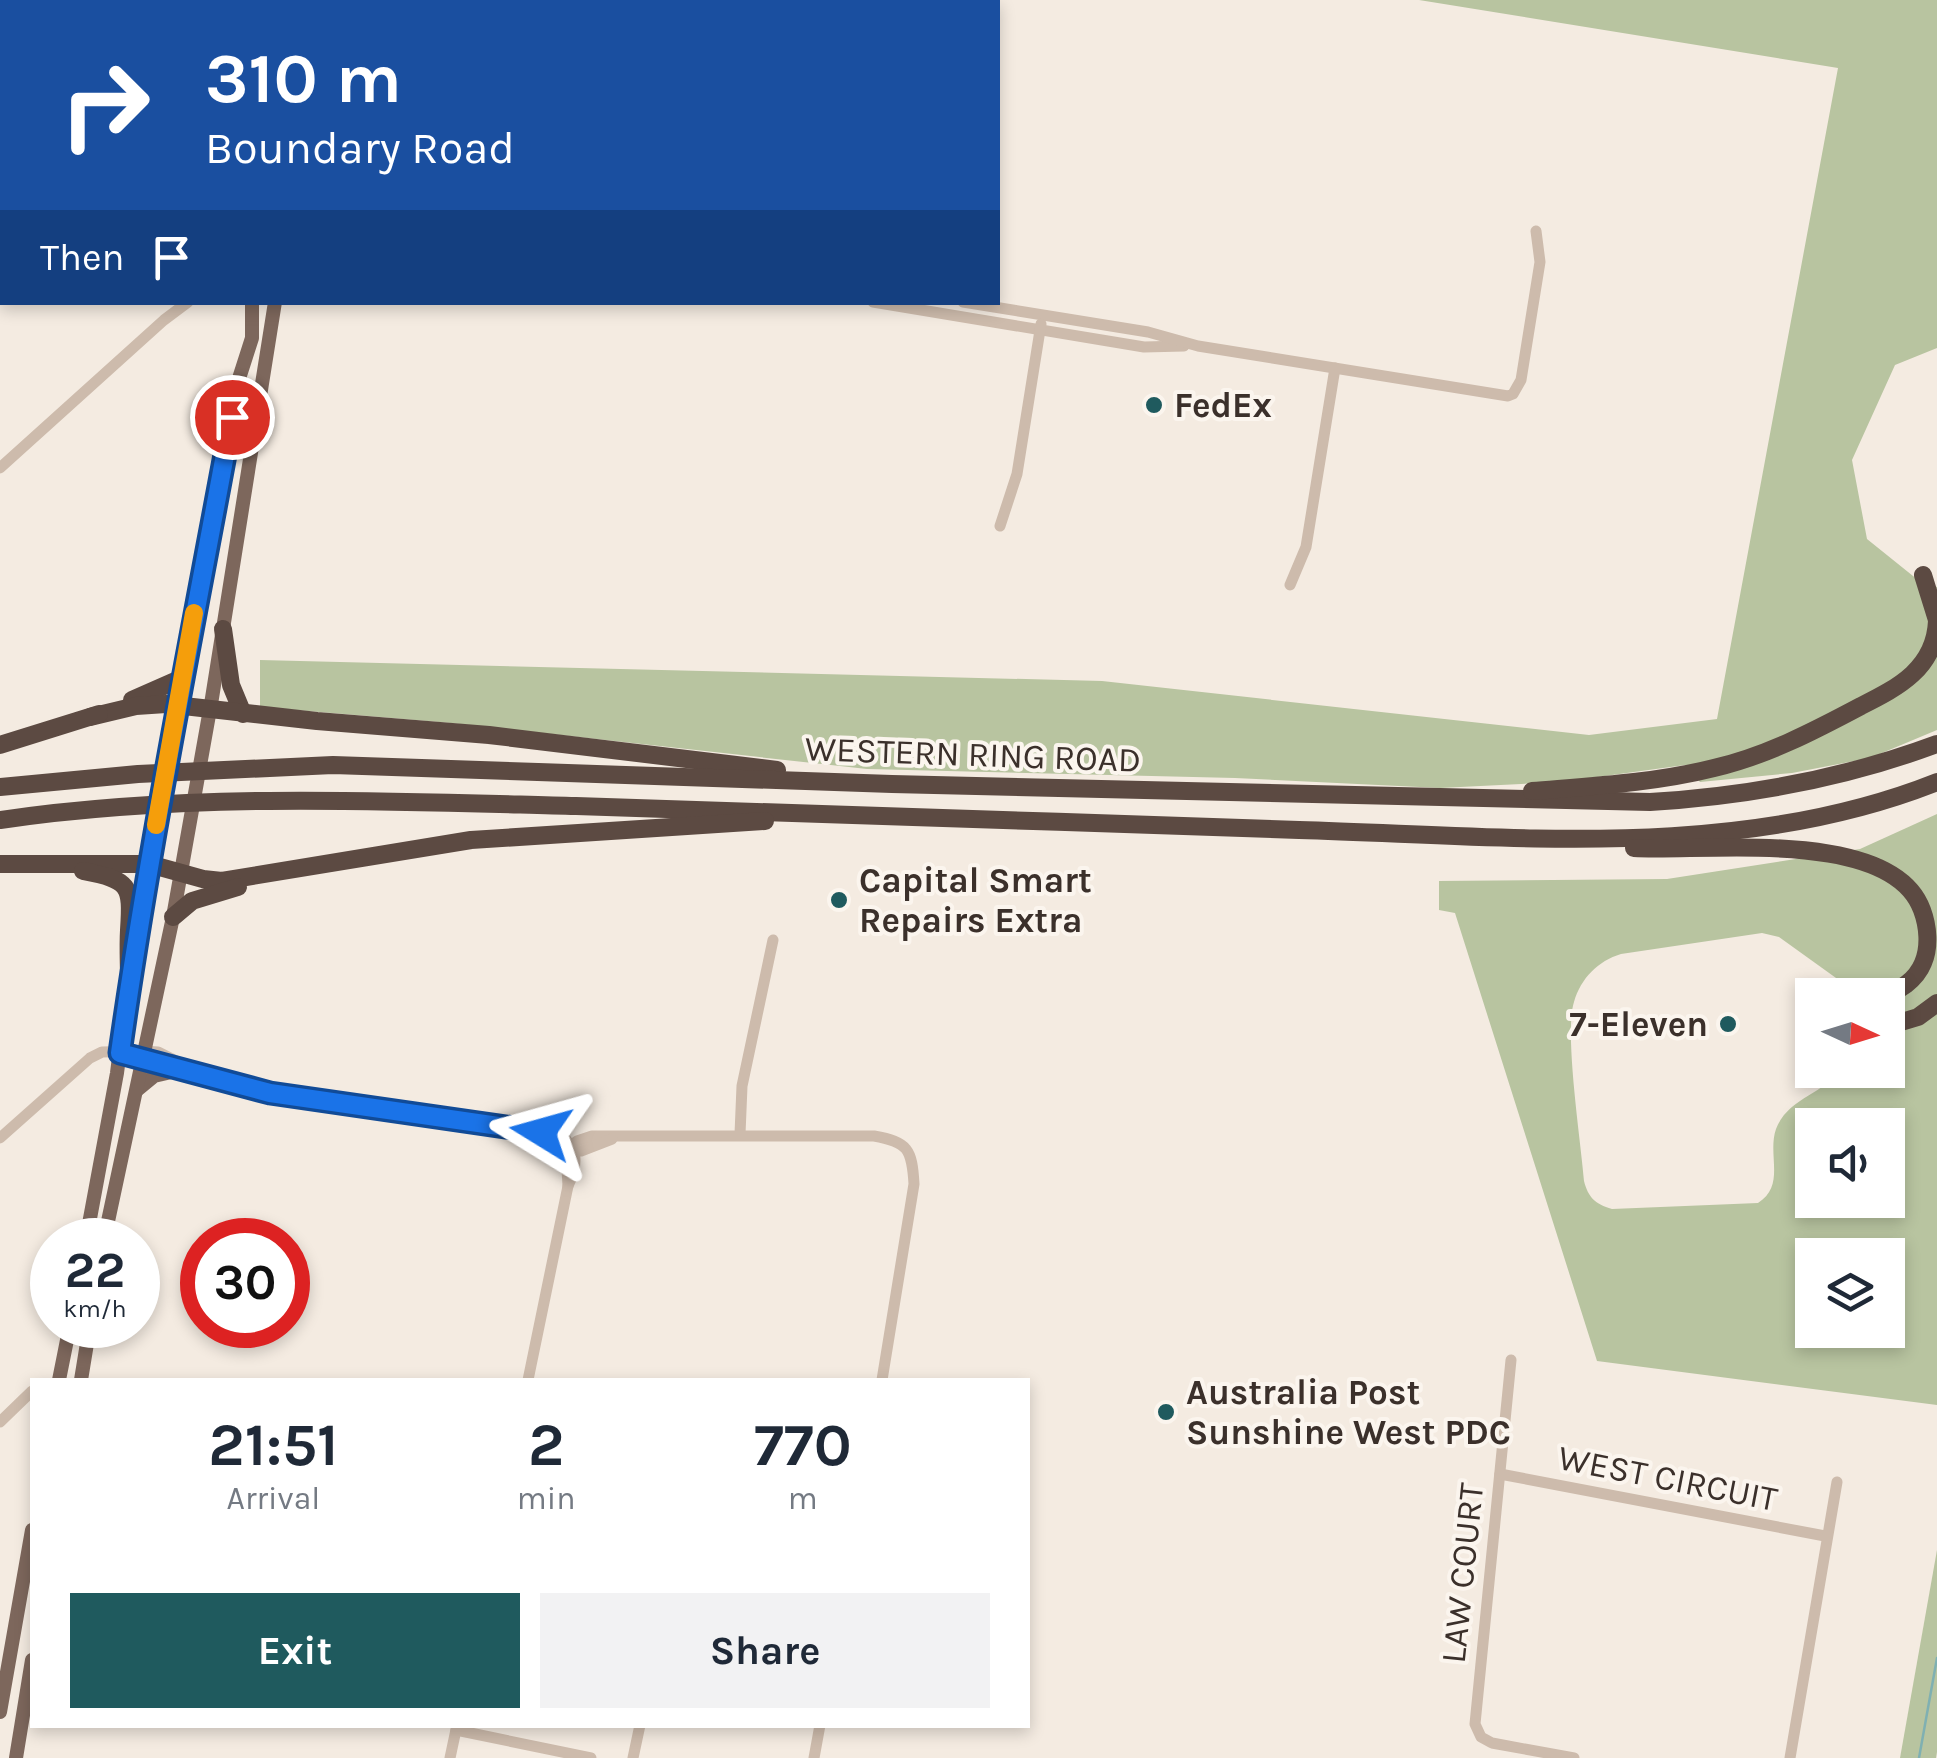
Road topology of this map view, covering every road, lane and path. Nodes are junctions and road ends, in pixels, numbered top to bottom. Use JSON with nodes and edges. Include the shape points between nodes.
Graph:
{"nodes":[{"id":1,"x":1536,"y":231,"type":"dead end"},
{"id":2,"x":184,"y":305,"type":"edge"},
{"id":3,"x":242,"y":305,"type":"edge"},
{"id":4,"x":252,"y":305,"type":"edge"},
{"id":5,"x":275,"y":305,"type":"edge"},
{"id":6,"x":891,"y":305,"type":"edge"},
{"id":7,"x":982,"y":305,"type":"edge"},
{"id":8,"x":1042,"y":315,"type":"junction"},
{"id":9,"x":1040,"y":330,"type":"junction"},
{"id":10,"x":252,"y":338,"type":"junction"},
{"id":11,"x":1198,"y":346,"type":"junction"},
{"id":12,"x":1335,"y":368,"type":"junction"},
{"id":13,"x":0,"y":468,"type":"edge"},
{"id":14,"x":1000,"y":526,"type":"dead end"},
{"id":15,"x":1923,"y":575,"type":"dead end"},
{"id":16,"x":1290,"y":586,"type":"dead end"},
{"id":17,"x":1937,"y":620,"type":"edge"},
{"id":18,"x":223,"y":629,"type":"junction"},
{"id":19,"x":182,"y":678,"type":"junction"},
{"id":20,"x":176,"y":706,"type":"junction"},
{"id":21,"x":210,"y":710,"type":"junction"},
{"id":22,"x":243,"y":714,"type":"junction"},
{"id":23,"x":90,"y":717,"type":"junction"},
{"id":24,"x":1937,"y":744,"type":"edge"},
{"id":25,"x":0,"y":745,"type":"edge"},
{"id":26,"x":1937,"y":782,"type":"edge"},
{"id":27,"x":892,"y":784,"type":"junction"},
{"id":28,"x":0,"y":787,"type":"edge"},
{"id":29,"x":1432,"y":798,"type":"junction"},
{"id":30,"x":830,"y":814,"type":"junction"},
{"id":31,"x":0,"y":820,"type":"edge"},
{"id":32,"x":1384,"y":832,"type":"junction"},
{"id":33,"x":350,"y":860,"type":"junction"},
{"id":34,"x":0,"y":864,"type":"edge"},
{"id":35,"x":150,"y":864,"type":"junction"},
{"id":36,"x":53,"y":865,"type":"junction"},
{"id":37,"x":181,"y":871,"type":"junction"},
{"id":38,"x":173,"y":917,"type":"junction"},
{"id":39,"x":773,"y":940,"type":"dead end"},
{"id":40,"x":129,"y":980,"type":"junction"},
{"id":41,"x":1905,"y":984,"type":"edge"},
{"id":42,"x":1937,"y":1003,"type":"edge"},
{"id":43,"x":1905,"y":1021,"type":"edge"},
{"id":44,"x":120,"y":1053,"type":"junction"},
{"id":45,"x":142,"y":1056,"type":"junction"},
{"id":46,"x":180,"y":1070,"type":"junction"},
{"id":47,"x":198,"y":1072,"type":"junction"},
{"id":48,"x":134,"y":1093,"type":"junction"},
{"id":49,"x":740,"y":1134,"type":"junction"},
{"id":50,"x":0,"y":1138,"type":"edge"},
{"id":51,"x":570,"y":1150,"type":"junction"},
{"id":52,"x":90,"y":1218,"type":"edge"},
{"id":53,"x":108,"y":1218,"type":"edge"},
{"id":54,"x":64,"y":1348,"type":"edge"},
{"id":55,"x":86,"y":1348,"type":"edge"},
{"id":56,"x":1511,"y":1360,"type":"dead end"},
{"id":57,"x":57,"y":1377,"type":"edge"},
{"id":58,"x":81,"y":1378,"type":"edge"},
{"id":59,"x":528,"y":1378,"type":"edge"},
{"id":60,"x":882,"y":1378,"type":"edge"},
{"id":61,"x":30,"y":1393,"type":"edge"},
{"id":62,"x":30,"y":1401,"type":"edge"},
{"id":63,"x":0,"y":1422,"type":"edge"},
{"id":64,"x":1500,"y":1474,"type":"junction"},
{"id":65,"x":1837,"y":1482,"type":"dead end"},
{"id":66,"x":1826,"y":1536,"type":"junction"},
{"id":67,"x":30,"y":1541,"type":"edge"},
{"id":68,"x":30,"y":1672,"type":"edge"},
{"id":69,"x":0,"y":1712,"type":"edge"},
{"id":70,"x":456,"y":1728,"type":"edge"},
{"id":71,"x":460,"y":1728,"type":"edge"},
{"id":72,"x":639,"y":1728,"type":"edge"},
{"id":73,"x":819,"y":1728,"type":"edge"},
{"id":74,"x":16,"y":1758,"type":"edge"},
{"id":75,"x":450,"y":1758,"type":"edge"},
{"id":76,"x":591,"y":1758,"type":"edge"},
{"id":77,"x":633,"y":1758,"type":"edge"},
{"id":78,"x":814,"y":1758,"type":"edge"},
{"id":79,"x":1574,"y":1758,"type":"edge"},
{"id":80,"x":1790,"y":1758,"type":"edge"}],
"edges":[{"from":1,"to":12,"type":"street","via":[[1540,262],[1514,394]]},
{"from":2,"to":13,"type":"street"},
{"from":3,"to":10,"type":"main road"},
{"from":4,"to":10,"type":"main road"},
{"from":5,"to":18,"type":"main road"},
{"from":6,"to":9,"type":"street"},
{"from":7,"to":8,"type":"street"},
{"from":8,"to":9,"type":"street"},
{"from":8,"to":11,"type":"street"},
{"from":9,"to":11,"type":"street","via":[[1144,346]]},
{"from":9,"to":14,"type":"street","via":[[1017,474]]},
{"from":10,"to":19,"type":"main road"},
{"from":11,"to":12,"type":"street"},
{"from":12,"to":16,"type":"street","via":[[1306,548]]},
{"from":15,"to":17,"type":"highway"},
{"from":17,"to":29,"type":"highway","via":[[1927,659],[1902,685],[1754,756],[1632,782]]},
{"from":18,"to":21,"type":"main road"},
{"from":18,"to":22,"type":"highway","via":[[231,685]]},
{"from":19,"to":20,"type":"main road"},
{"from":19,"to":23,"type":"highway"},
{"from":20,"to":21,"type":"highway"},
{"from":20,"to":23,"type":"highway"},
{"from":20,"to":35,"type":"main road"},
{"from":21,"to":22,"type":"highway"},
{"from":21,"to":37,"type":"main road"},
{"from":22,"to":27,"type":"highway","via":[[490,735]]},
{"from":23,"to":25,"type":"highway"},
{"from":24,"to":29,"type":"highway","name":"WESTERN RING ROAD","via":[[1804,785],[1706,799]]},
{"from":26,"to":32,"type":"highway","name":"WESTERN RING ROAD","via":[[1813,818],[1690,836]]},
{"from":27,"to":28,"type":"highway","name":"WESTERN RING ROAD","via":[[333,765]]},
{"from":27,"to":29,"type":"highway","name":"WESTERN RING ROAD"},
{"from":30,"to":31,"type":"highway","name":"WESTERN RING ROAD","via":[[232,802]]},
{"from":30,"to":32,"type":"highway","name":"WESTERN RING ROAD"},
{"from":30,"to":33,"type":"highway","via":[[488,838]]},
{"from":32,"to":41,"type":"highway","via":[[1673,850],[1797,849],[1877,866],[1917,897],[1927,932],[1923,964]]},
{"from":33,"to":37,"type":"highway","via":[[222,880]]},
{"from":33,"to":38,"type":"highway","via":[[201,898]]},
{"from":34,"to":36,"type":"highway"},
{"from":35,"to":36,"type":"highway"},
{"from":35,"to":37,"type":"highway"},
{"from":35,"to":40,"type":"main road"},
{"from":36,"to":40,"type":"highway","via":[[96,873],[126,888],[132,906]]},
{"from":37,"to":38,"type":"main road"},
{"from":38,"to":45,"type":"main road"},
{"from":39,"to":49,"type":"street","via":[[742,1086]]},
{"from":40,"to":44,"type":"main road"},
{"from":42,"to":43,"type":"highway"},
{"from":44,"to":45,"type":"street"},
{"from":44,"to":50,"type":"street","via":[[90,1058]]},
{"from":44,"to":52,"type":"main road"},
{"from":45,"to":46,"type":"street"},
{"from":45,"to":47,"type":"street","via":[[158,1052]]},
{"from":45,"to":48,"type":"main road"},
{"from":46,"to":47,"type":"street"},
{"from":46,"to":48,"type":"main road","via":[[154,1076]]},
{"from":47,"to":51,"type":"street","via":[[287,1096],[546,1132]]},
{"from":48,"to":53,"type":"main road"},
{"from":49,"to":51,"type":"street","via":[[592,1136]]},
{"from":49,"to":60,"type":"street","via":[[874,1136],[906,1147],[913,1161],[912,1203]]},
{"from":51,"to":59,"type":"street"},
{"from":54,"to":57,"type":"main road"},
{"from":55,"to":58,"type":"main road"},
{"from":56,"to":64,"type":"street","name":"LAW COURT"},
{"from":61,"to":63,"type":"street"},
{"from":62,"to":63,"type":"street"},
{"from":64,"to":66,"type":"street","name":"WEST CIRCUIT"},
{"from":64,"to":79,"type":"street","name":"LAW COURT","via":[[1475,1706],[1478,1733],[1492,1743]]},
{"from":65,"to":66,"type":"street"},
{"from":66,"to":80,"type":"street"},
{"from":67,"to":69,"type":"main road"},
{"from":68,"to":74,"type":"main road"},
{"from":70,"to":75,"type":"street"},
{"from":71,"to":76,"type":"street"},
{"from":72,"to":77,"type":"street"},
{"from":73,"to":78,"type":"street"}]}
